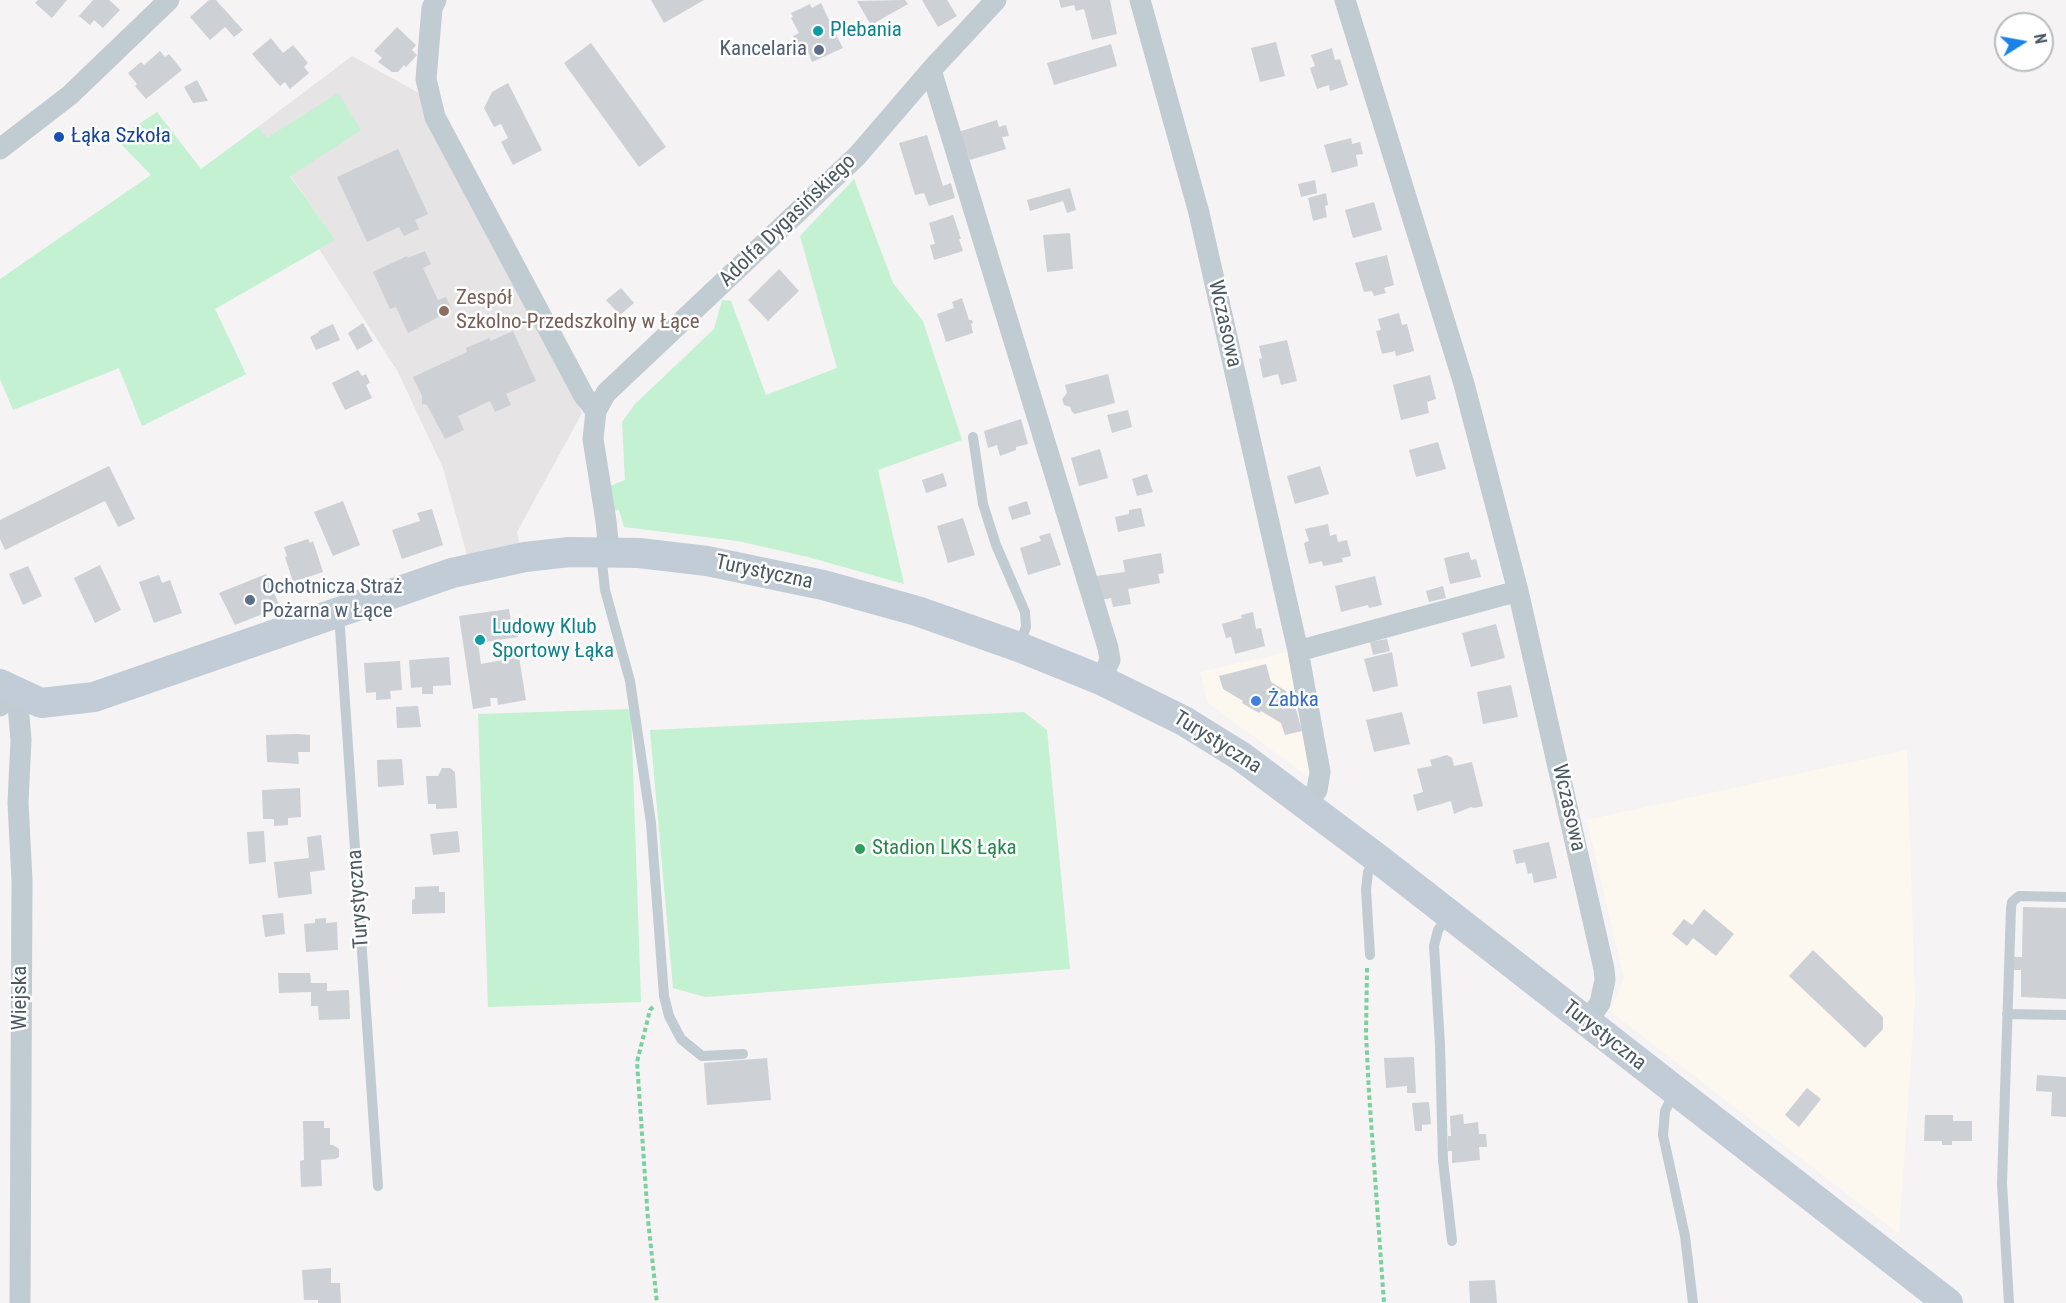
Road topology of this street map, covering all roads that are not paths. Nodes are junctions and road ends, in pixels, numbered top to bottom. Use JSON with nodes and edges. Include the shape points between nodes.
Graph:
{"nodes":[{"id":1,"x":169,"y":0,"type":"edge"},
{"id":2,"x":436,"y":0,"type":"edge"},
{"id":3,"x":996,"y":0,"type":"edge"},
{"id":4,"x":1140,"y":0,"type":"edge"},
{"id":5,"x":1345,"y":0,"type":"edge"},
{"id":6,"x":931,"y":70,"type":"junction"},
{"id":7,"x":0,"y":149,"type":"edge"},
{"id":8,"x":596,"y":411,"type":"junction"},
{"id":9,"x":973,"y":437,"type":"dead end"},
{"id":10,"x":605,"y":551,"type":"junction"},
{"id":11,"x":1518,"y":591,"type":"junction"},
{"id":12,"x":339,"y":612,"type":"junction"},
{"id":13,"x":1019,"y":647,"type":"junction"},
{"id":14,"x":1298,"y":651,"type":"junction"},
{"id":15,"x":1101,"y":680,"type":"junction"},
{"id":16,"x":6,"y":694,"type":"edge"},
{"id":17,"x":1307,"y":804,"type":"junction"},
{"id":18,"x":1377,"y":858,"type":"junction"},
{"id":19,"x":2066,"y":897,"type":"edge"},
{"id":20,"x":1449,"y":915,"type":"junction"},
{"id":21,"x":1370,"y":956,"type":"road end"},
{"id":22,"x":2007,"y":1014,"type":"junction"},
{"id":23,"x":2066,"y":1015,"type":"edge"},
{"id":24,"x":1587,"y":1022,"type":"junction"},
{"id":25,"x":743,"y":1054,"type":"dead end"},
{"id":26,"x":1675,"y":1091,"type":"junction"},
{"id":27,"x":378,"y":1186,"type":"dead end"},
{"id":28,"x":1452,"y":1241,"type":"dead end"},
{"id":29,"x":20,"y":1303,"type":"edge"},
{"id":30,"x":1693,"y":1303,"type":"edge"},
{"id":31,"x":1948,"y":1303,"type":"edge"},
{"id":32,"x":2009,"y":1303,"type":"edge"}],
"edges":[{"from":1,"to":7,"type":"street","via":[[70,94]]},
{"from":2,"to":8,"type":"street","via":[[426,79],[435,117],[584,396]]},
{"from":3,"to":6,"type":"street","name":"Adolfa Dygasińskiego"},
{"from":4,"to":14,"type":"street","name":"Wczasowa","via":[[1199,213]]},
{"from":5,"to":11,"type":"street","name":"Wczasowa","via":[[1464,384]]},
{"from":6,"to":8,"type":"street","name":"Adolfa Dygasińskiego","via":[[857,156],[606,393]]},
{"from":6,"to":15,"type":"street","via":[[1108,648],[1110,660]]},
{"from":8,"to":10,"type":"street","name":"Adolfa Dygasińskiego","via":[[593,439],[606,520]]},
{"from":9,"to":13,"type":"lane","via":[[982,504],[998,553],[1025,612],[1026,627]]},
{"from":10,"to":12,"type":"main road","name":"Turystyczna","via":[[548,554],[489,564]]},
{"from":10,"to":13,"type":"main road","name":"Turystyczna","via":[[667,555],[813,582],[917,611]]},
{"from":10,"to":25,"type":"lane","via":[[605,590],[630,681],[649,811],[664,996],[669,1016],[681,1039],[702,1056]]},
{"from":11,"to":14,"type":"street"},
{"from":11,"to":24,"type":"street","name":"Wczasowa","via":[[1604,969],[1602,997]]},
{"from":12,"to":16,"type":"main road","name":"Turystyczna","via":[[94,697],[41,703]]},
{"from":12,"to":27,"type":"lane","name":"Turystyczna"},
{"from":13,"to":15,"type":"main road","name":"Turystyczna"},
{"from":14,"to":17,"type":"street","name":"Wczasowa","via":[[1320,772],[1317,790]]},
{"from":15,"to":17,"type":"main road","name":"Turystyczna","via":[[1213,738]]},
{"from":16,"to":29,"type":"street","name":"Wiejska","via":[[21,740]]},
{"from":17,"to":18,"type":"main road","name":"Turystyczna"},
{"from":18,"to":20,"type":"main road","name":"Turystyczna"},
{"from":18,"to":21,"type":"lane","via":[[1368,872],[1366,890]]},
{"from":19,"to":22,"type":"lane","via":[[2019,896],[2012,902]]},
{"from":20,"to":24,"type":"main road","name":"Turystyczna"},
{"from":20,"to":28,"type":"lane","via":[[1438,930],[1434,946],[1443,1161]]},
{"from":22,"to":23,"type":"lane"},
{"from":22,"to":32,"type":"lane","via":[[2002,1183]]},
{"from":24,"to":26,"type":"main road","name":"Turystyczna"},
{"from":26,"to":30,"type":"lane","via":[[1665,1111],[1663,1135],[1685,1236]]},
{"from":26,"to":31,"type":"main road","name":"Turystyczna"}]}
